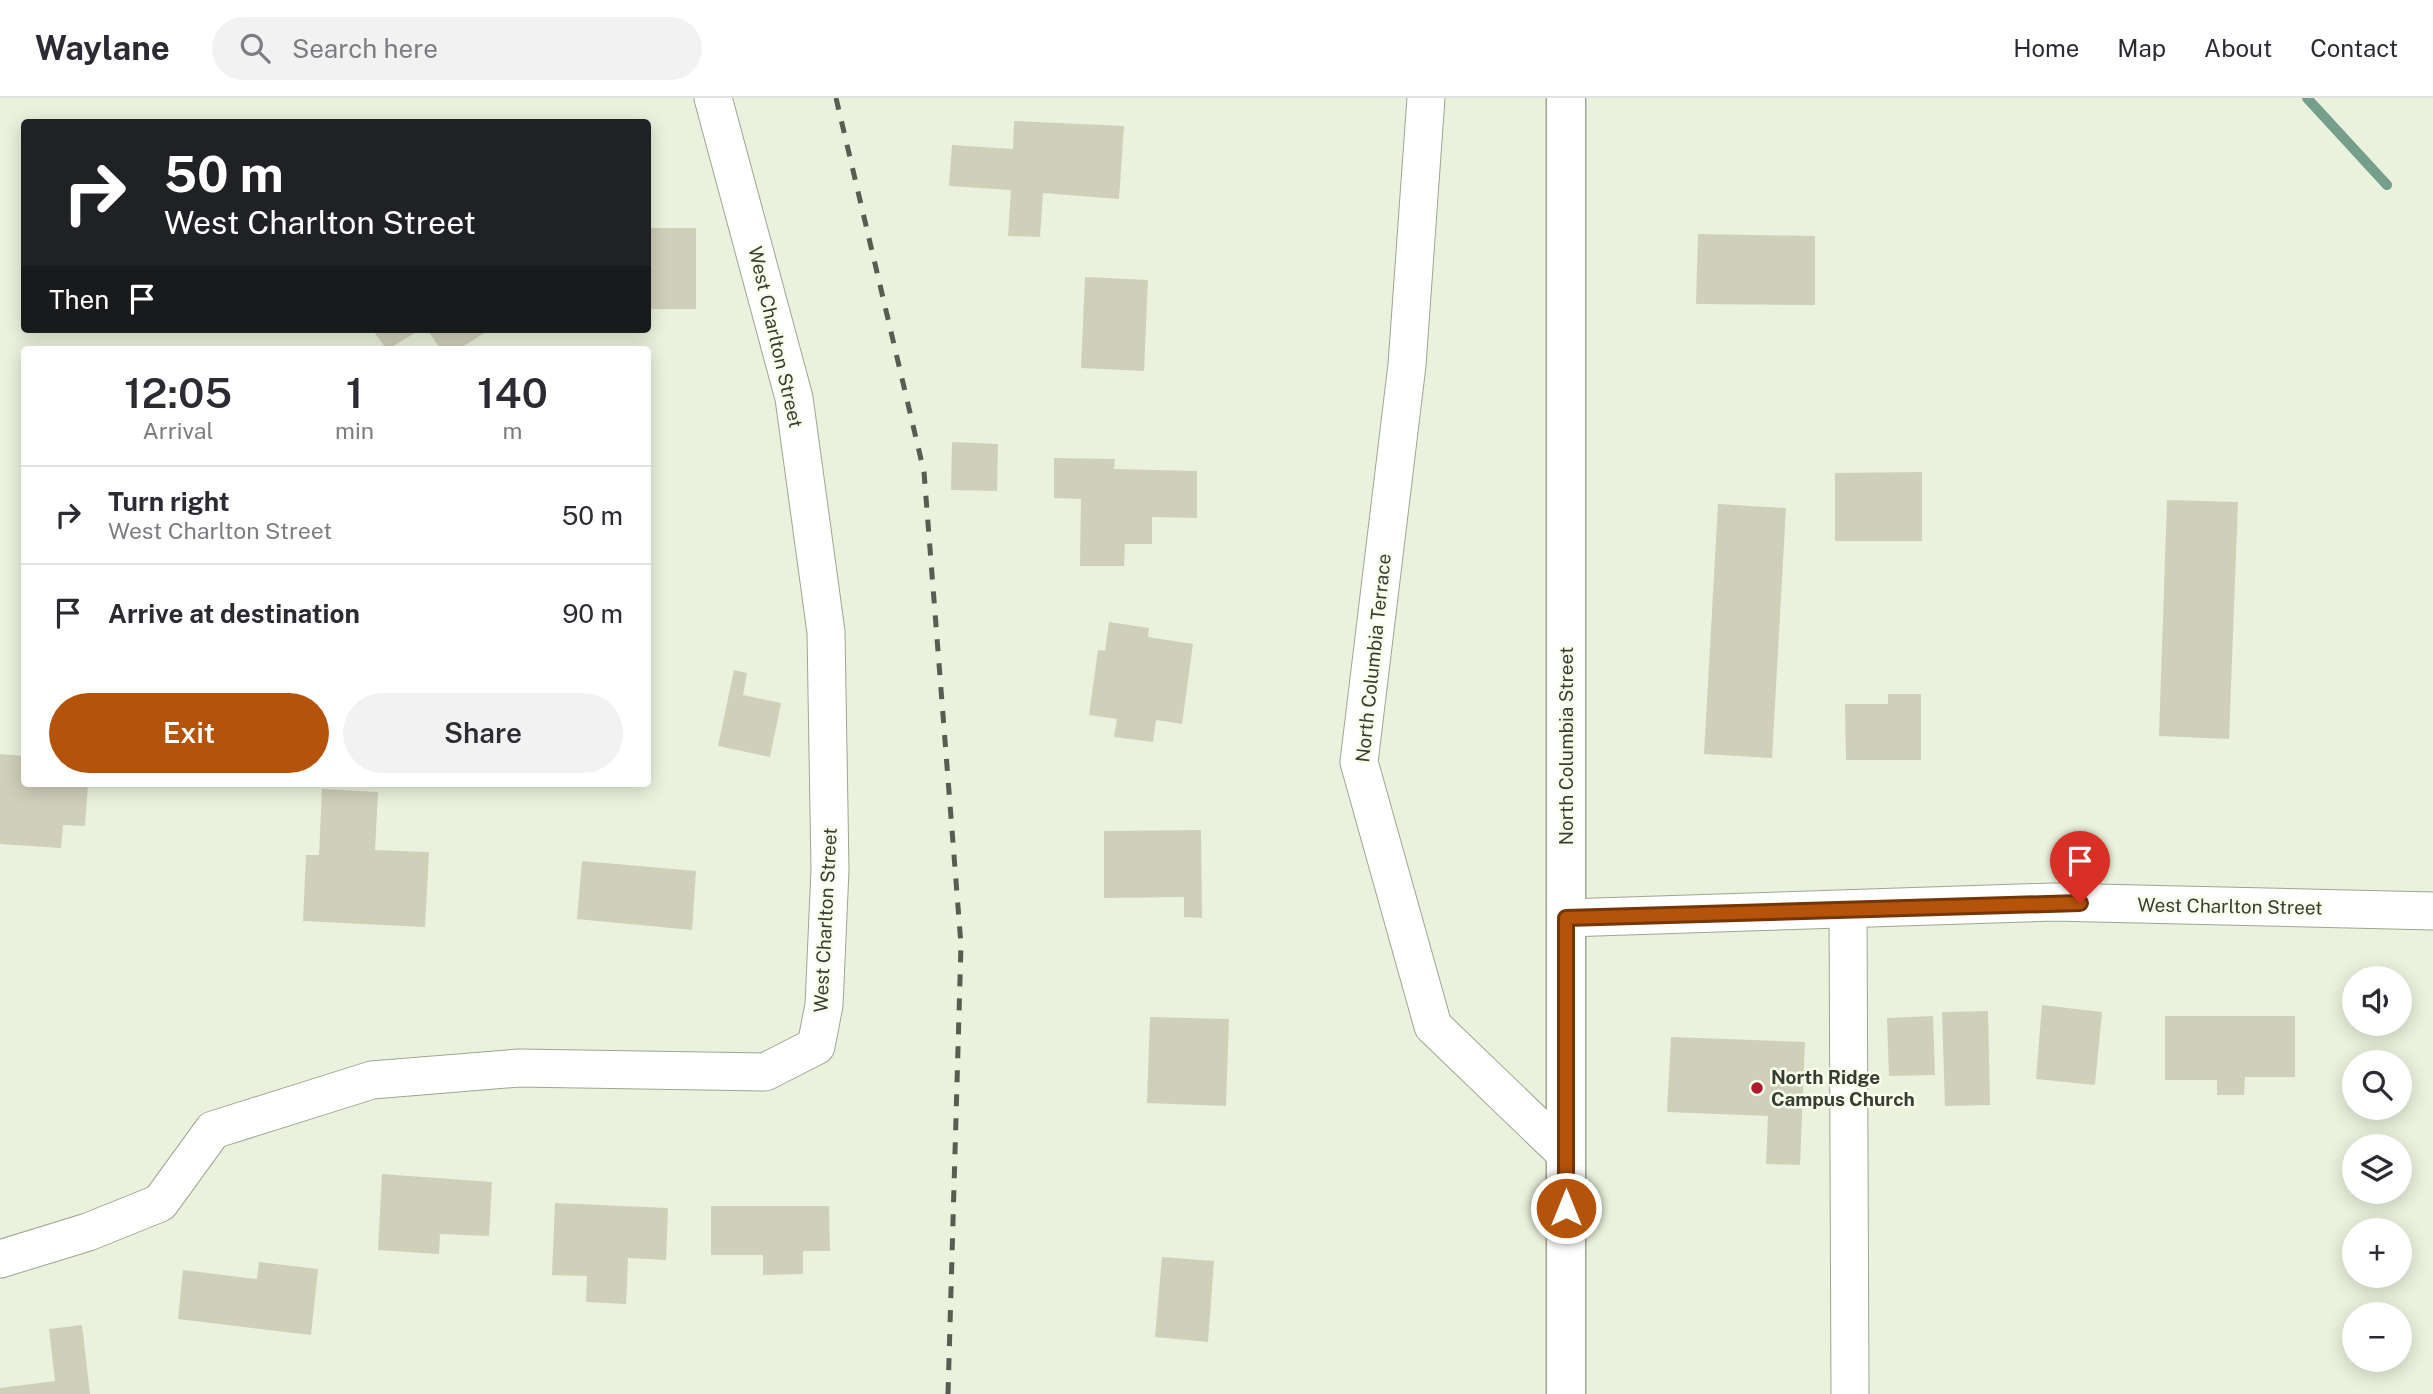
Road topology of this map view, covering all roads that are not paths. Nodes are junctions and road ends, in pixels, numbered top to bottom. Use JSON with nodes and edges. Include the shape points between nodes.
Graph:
{"nodes":[{"id":1,"x":713,"y":98,"type":"edge"},
{"id":2,"x":1426,"y":98,"type":"edge"},
{"id":3,"x":1566,"y":98,"type":"edge"},
{"id":4,"x":1848,"y":909,"type":"junction"},
{"id":5,"x":2433,"y":911,"type":"edge"},
{"id":6,"x":1566,"y":918,"type":"junction"},
{"id":7,"x":1566,"y":1154,"type":"junction"},
{"id":8,"x":0,"y":1259,"type":"edge"},
{"id":9,"x":1566,"y":1394,"type":"edge"},
{"id":10,"x":1850,"y":1394,"type":"edge"}],
"edges":[{"from":1,"to":8,"type":"street","name":"West Charlton Street","via":[[794,398],[826,632],[830,870],[824,1004],[816,1046],[765,1072],[519,1068],[372,1080],[213,1130],[160,1203],[88,1232]]},
{"from":2,"to":7,"type":"street","name":"North Columbia Terrace","via":[[1407,365],[1359,762],[1433,1026]]},
{"from":3,"to":6,"type":"main road","name":"North Columbia Street"},
{"from":4,"to":5,"type":"street","name":"West Charlton Street","via":[[2053,902]]},
{"from":4,"to":6,"type":"street","name":"West Charlton Street"},
{"from":4,"to":10,"type":"street"},
{"from":6,"to":7,"type":"main road","name":"North Columbia Street"},
{"from":7,"to":9,"type":"main road","name":"North Columbia Street"}]}
